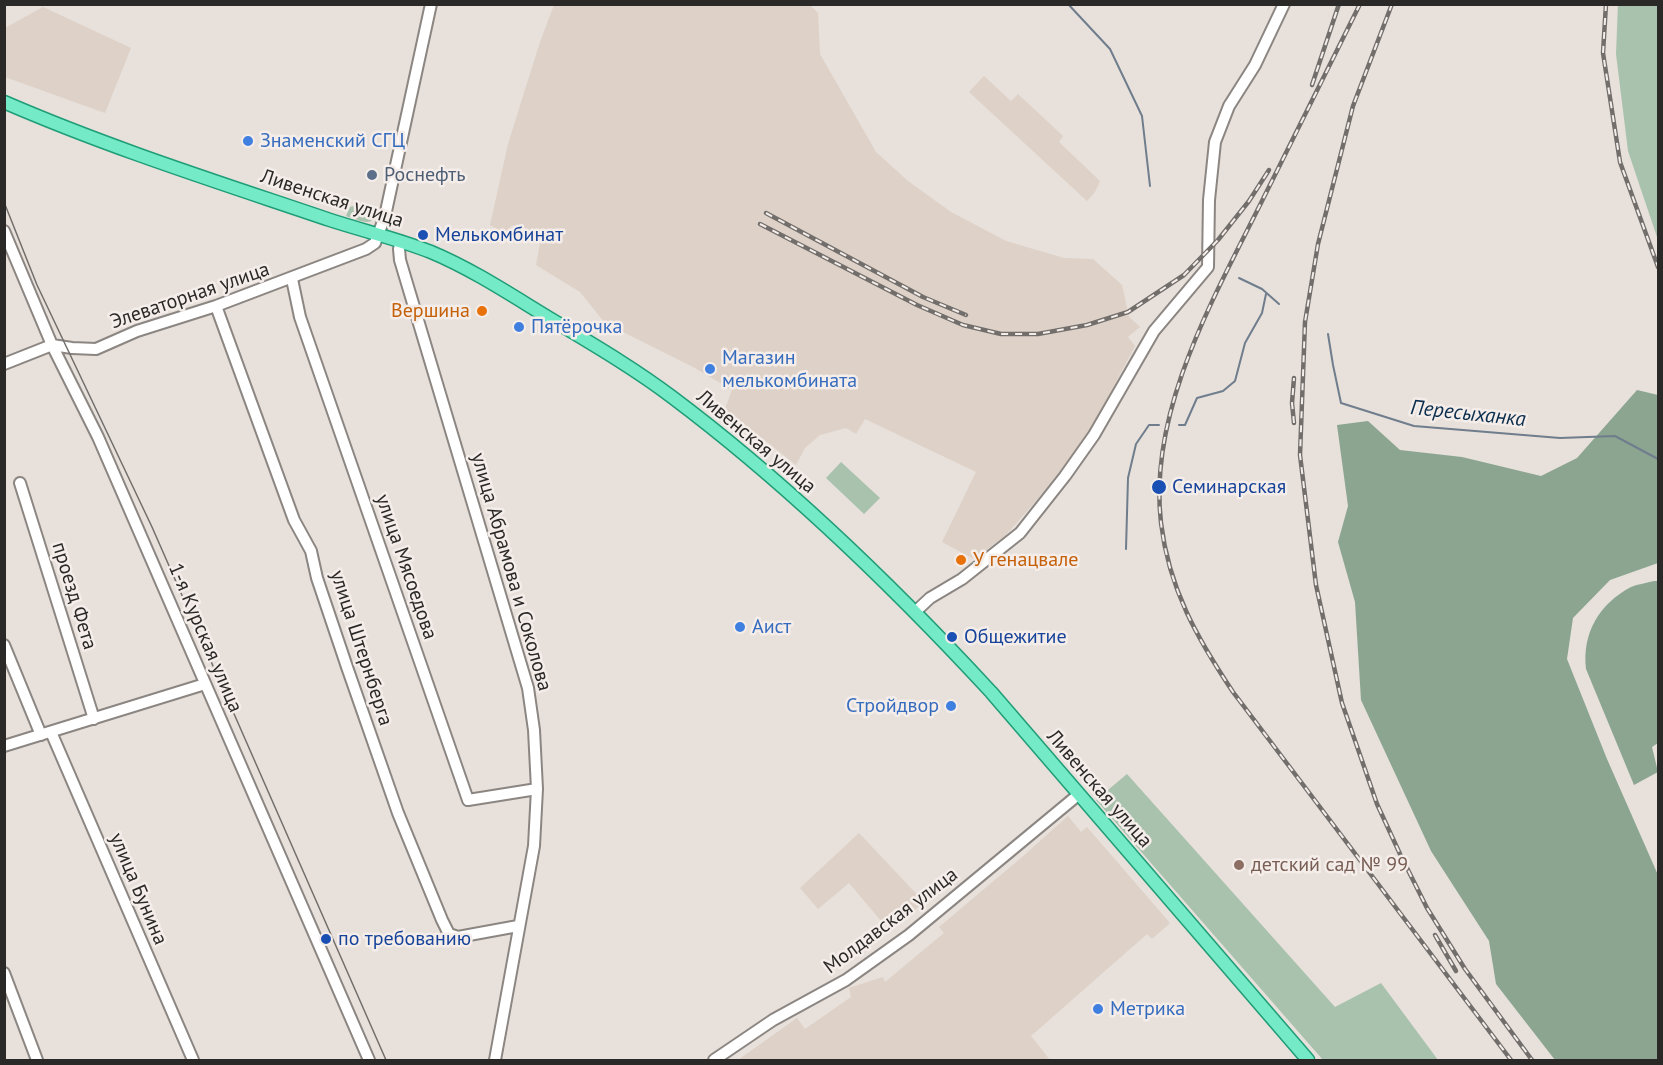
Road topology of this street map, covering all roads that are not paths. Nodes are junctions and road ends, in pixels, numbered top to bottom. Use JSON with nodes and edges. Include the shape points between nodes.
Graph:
{"nodes":[{"id":1,"x":431,"y":4,"type":"edge"},
{"id":2,"x":1284,"y":4,"type":"edge"},
{"id":3,"x":4,"y":102,"type":"edge"},
{"id":4,"x":4,"y":231,"type":"edge"},
{"id":5,"x":380,"y":235,"type":"junction"},
{"id":6,"x":401,"y":242,"type":"junction"},
{"id":7,"x":292,"y":279,"type":"junction"},
{"id":8,"x":216,"y":306,"type":"junction"},
{"id":9,"x":52,"y":345,"type":"junction"},
{"id":10,"x":4,"y":364,"type":"edge"},
{"id":11,"x":20,"y":483,"type":"dead end"},
{"id":12,"x":915,"y":612,"type":"junction"},
{"id":13,"x":4,"y":645,"type":"edge"},
{"id":14,"x":205,"y":684,"type":"junction"},
{"id":15,"x":94,"y":719,"type":"junction"},
{"id":16,"x":46,"y":734,"type":"junction"},
{"id":17,"x":4,"y":746,"type":"edge"},
{"id":18,"x":537,"y":789,"type":"junction"},
{"id":19,"x":1078,"y":795,"type":"junction"},
{"id":20,"x":518,"y":926,"type":"junction"},
{"id":21,"x":4,"y":973,"type":"edge"},
{"id":22,"x":37,"y":1060,"type":"edge"},
{"id":23,"x":193,"y":1060,"type":"edge"},
{"id":24,"x":369,"y":1060,"type":"edge"},
{"id":25,"x":495,"y":1060,"type":"edge"},
{"id":26,"x":714,"y":1060,"type":"edge"},
{"id":27,"x":1308,"y":1060,"type":"edge"}],
"edges":[{"from":1,"to":5,"type":"street"},
{"from":2,"to":12,"type":"street","via":[[1256,63],[1229,106],[1215,142],[1208,267],[1154,331],[1094,435],[1020,533]]},
{"from":3,"to":5,"type":"main road","name":"Ливенская улица","via":[[106,142]]},
{"from":4,"to":9,"type":"street","name":"1-я Курская улица"},
{"from":5,"to":6,"type":"main road","name":"Ливенская улица"},
{"from":5,"to":7,"type":"street","name":"Элеваторная улица","via":[[366,249]]},
{"from":6,"to":12,"type":"main road","name":"Ливенская улица","via":[[461,266],[623,363],[672,397],[780,484]]},
{"from":6,"to":18,"type":"street","name":"улица Абрамова и Соколова","via":[[400,260],[528,687]]},
{"from":7,"to":8,"type":"street","name":"Элеваторная улица"},
{"from":7,"to":18,"type":"street","name":"улица Мясоедова","via":[[300,318],[468,800]]},
{"from":8,"to":9,"type":"street","name":"Элеваторная улица","via":[[137,331],[96,349]]},
{"from":8,"to":20,"type":"street","name":"улица Штернберга","via":[[294,520],[311,550],[317,578],[398,813],[442,920],[449,934],[458,938]]},
{"from":9,"to":10,"type":"street","name":"Элеваторная улица"},
{"from":9,"to":14,"type":"street","name":"1-я Курская улица","via":[[98,436]]},
{"from":11,"to":15,"type":"street","name":"проезд Фета"},
{"from":12,"to":19,"type":"main road","name":"Ливенская улица","via":[[991,692]]},
{"from":13,"to":16,"type":"street","name":"улица Бунина"},
{"from":14,"to":15,"type":"street"},
{"from":14,"to":24,"type":"street","name":"1-я Курская улица"},
{"from":15,"to":16,"type":"street"},
{"from":16,"to":17,"type":"street"},
{"from":16,"to":23,"type":"street","name":"улица Бунина"},
{"from":18,"to":20,"type":"street","name":"улица Абрамова и Соколова","via":[[534,846]]},
{"from":19,"to":26,"type":"street","name":"Молдавская улица","via":[[909,935],[846,980],[773,1020]]},
{"from":19,"to":27,"type":"main road","name":"Ливенская улица"},
{"from":20,"to":25,"type":"street","name":"улица Абрамова и Соколова"},
{"from":21,"to":22,"type":"street"}]}
